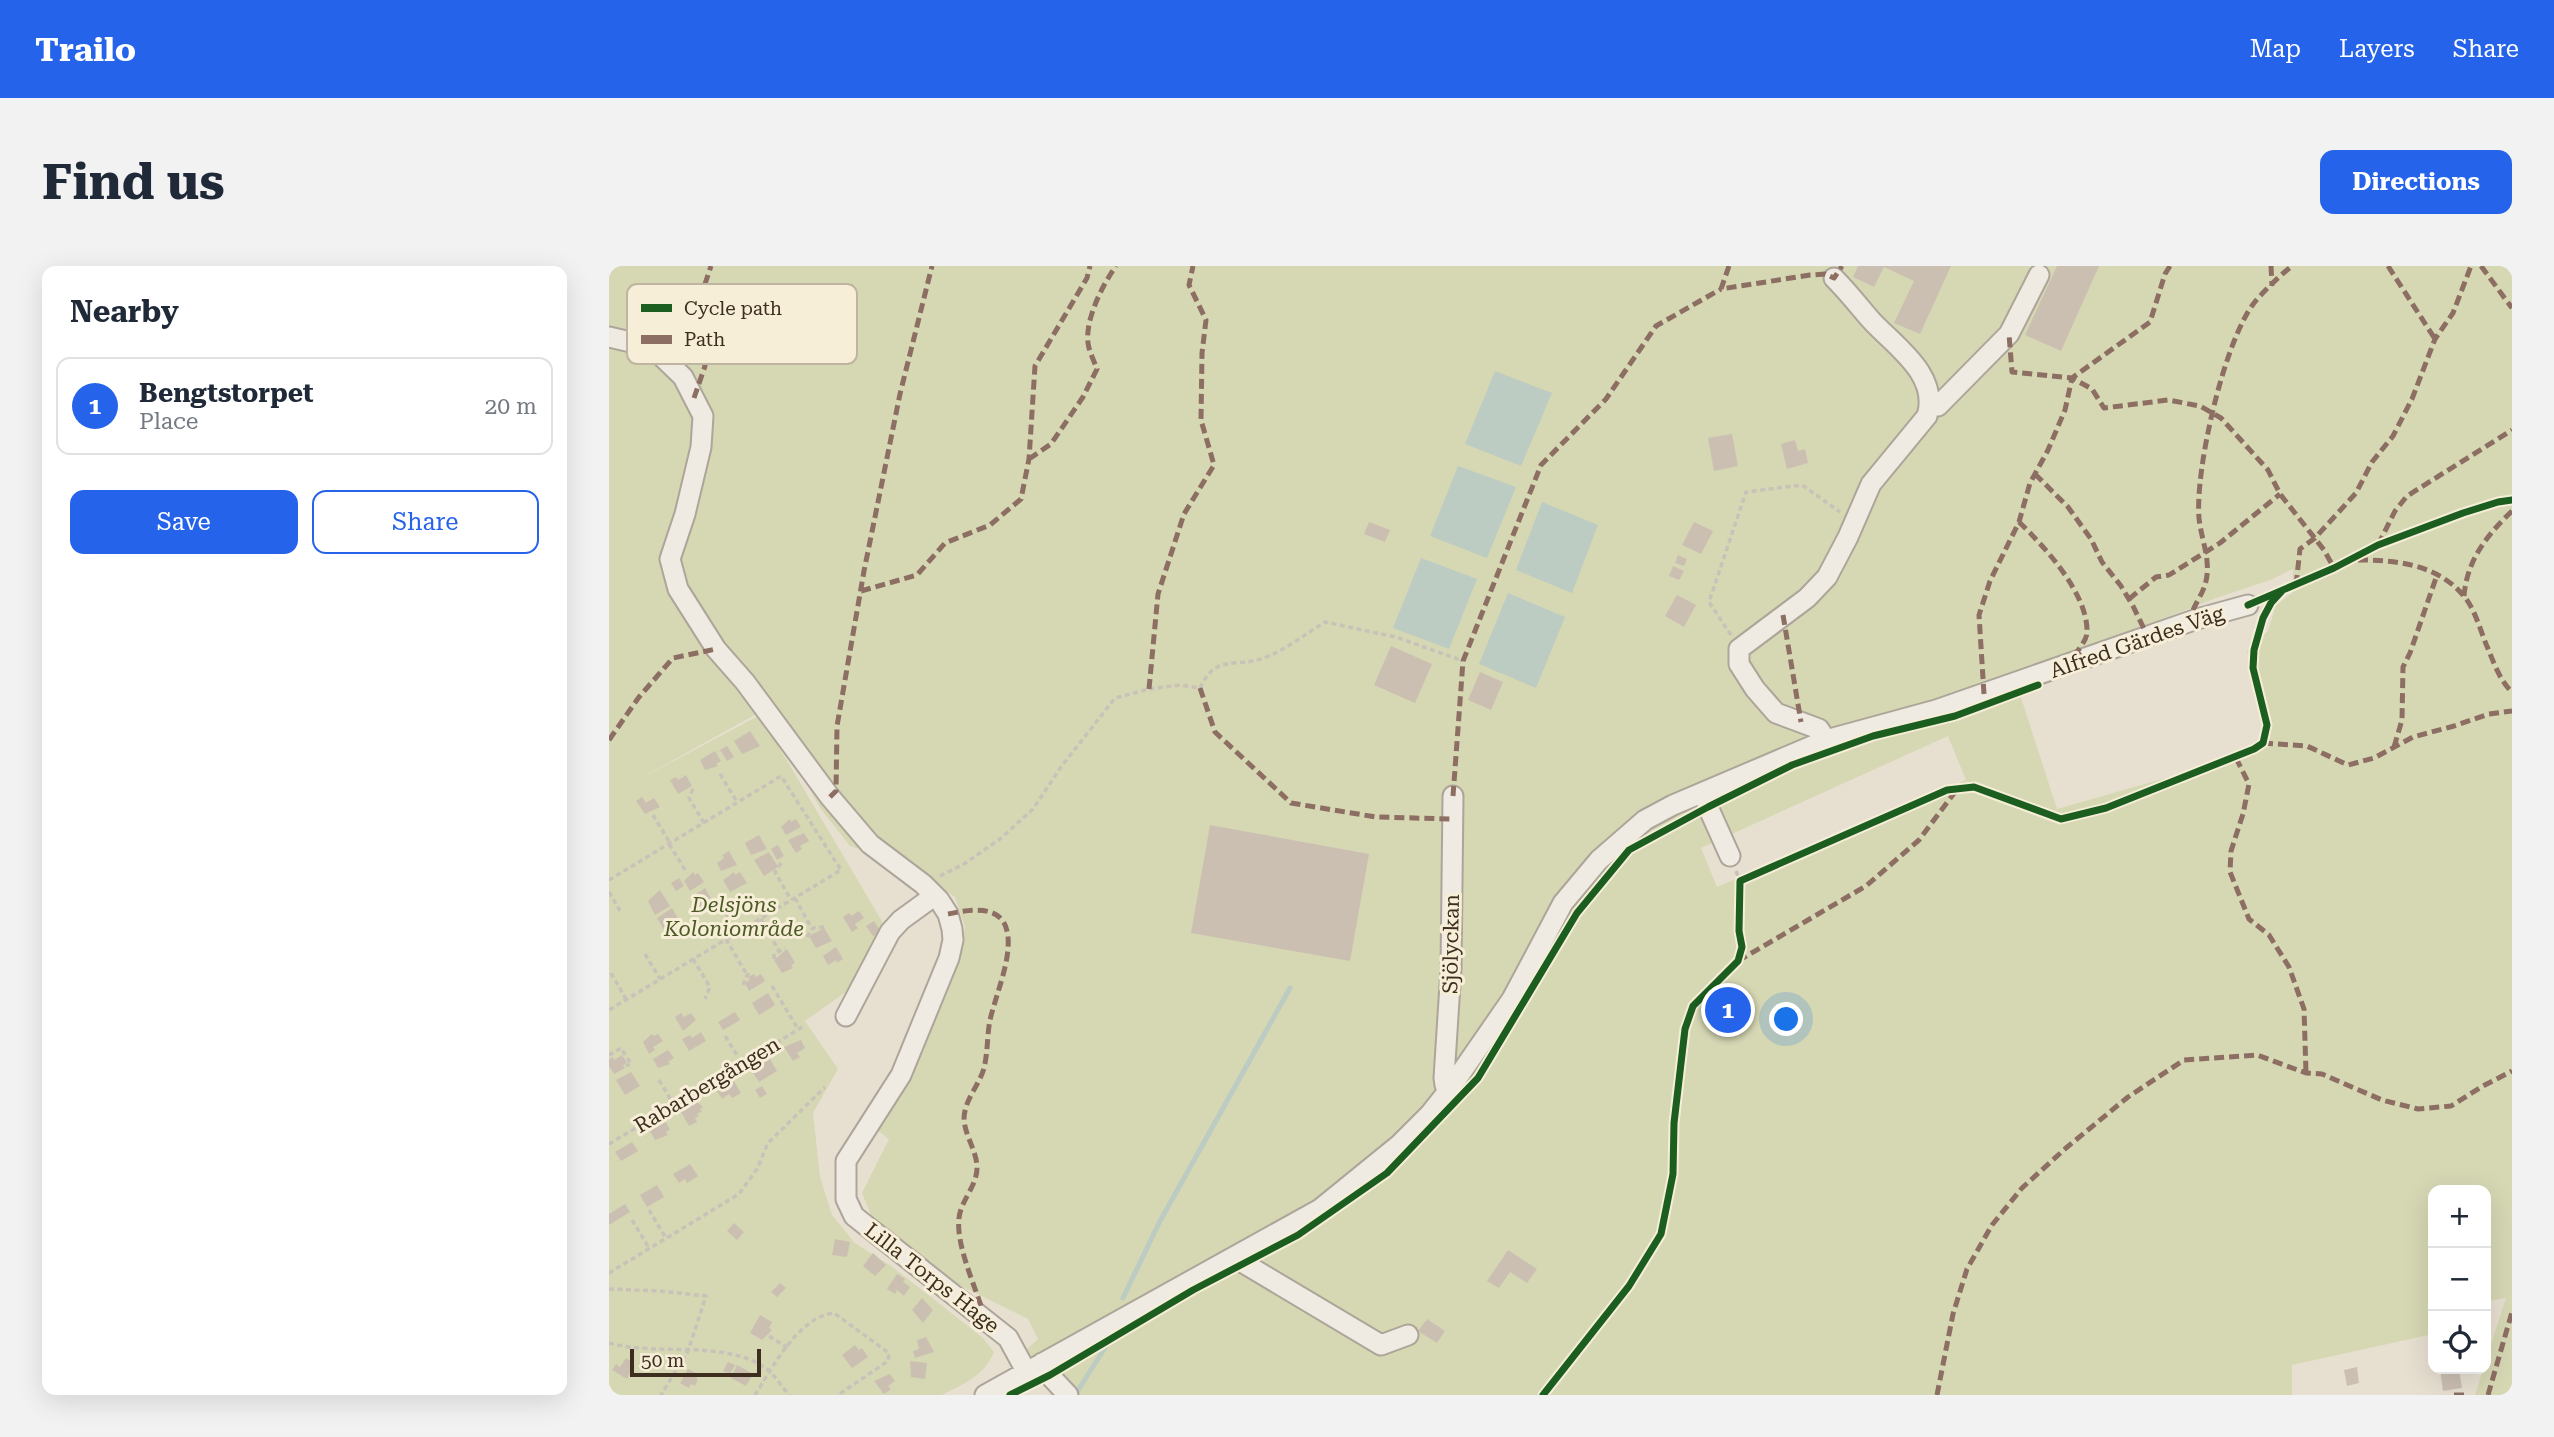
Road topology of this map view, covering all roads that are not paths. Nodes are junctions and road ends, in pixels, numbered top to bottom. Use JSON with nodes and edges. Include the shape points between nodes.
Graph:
{"nodes":[{"id":1,"x":2039,"y":275,"type":"dead end"},
{"id":2,"x":1834,"y":278,"type":"dead end"},
{"id":3,"x":609,"y":337,"type":"edge"},
{"id":4,"x":627,"y":341,"type":"edge"},
{"id":5,"x":670,"y":364,"type":"edge"},
{"id":6,"x":1930,"y":405,"type":"junction"},
{"id":7,"x":2248,"y":605,"type":"dead end"},
{"id":8,"x":1826,"y":740,"type":"junction"},
{"id":9,"x":1704,"y":793,"type":"junction"},
{"id":10,"x":1453,"y":796,"type":"dead end"},
{"id":11,"x":1730,"y":856,"type":"dead end"},
{"id":12,"x":928,"y":890,"type":"junction"},
{"id":13,"x":845,"y":1016,"type":"dead end"},
{"id":14,"x":1449,"y":1090,"type":"junction"},
{"id":15,"x":1235,"y":1258,"type":"junction"},
{"id":16,"x":1408,"y":1335,"type":"dead end"},
{"id":17,"x":1034,"y":1367,"type":"junction"},
{"id":18,"x":985,"y":1395,"type":"edge"},
{"id":19,"x":1068,"y":1395,"type":"edge"}],
"edges":[{"from":1,"to":6,"type":"street","via":[[2009,334],[1938,405]]},
{"from":2,"to":6,"type":"street","via":[[1905,353],[1922,376]]},
{"from":3,"to":4,"type":"street","name":"Lilla Torps Hage"},
{"from":5,"to":12,"type":"street","name":"Lilla Torps Hage","via":[[683,377],[703,416],[701,447],[670,559],[678,589],[716,649],[830,797],[870,844]]},
{"from":6,"to":8,"type":"street","via":[[1927,416],[1871,484],[1827,577],[1807,598],[1739,649],[1739,664],[1776,713],[1819,729]]},
{"from":7,"to":8,"type":"street","name":"Alfred Gärdes Väg","via":[[1936,710]]},
{"from":8,"to":9,"type":"street","name":"Alfred Gärdes Väg"},
{"from":9,"to":11,"type":"street"},
{"from":9,"to":14,"type":"street","name":"Alfred Gärdes Väg","via":[[1645,820],[1599,860],[1563,903],[1511,999]]},
{"from":10,"to":14,"type":"street","name":"Sjölyckan","via":[[1451,969],[1444,1078]]},
{"from":12,"to":13,"type":"street","via":[[890,932]]},
{"from":12,"to":17,"type":"street","name":"Lilla Torps Hage","via":[[948,914],[953,940],[949,958],[901,1075],[846,1161],[846,1199],[854,1216],[1008,1338]]},
{"from":14,"to":15,"type":"street","name":"Alfred Gärdes Väg","via":[[1406,1138],[1336,1199]]},
{"from":15,"to":16,"type":"street","via":[[1381,1345]]},
{"from":15,"to":17,"type":"street","name":"Alfred Gärdes Väg"},
{"from":17,"to":18,"type":"street","name":"Alfred Gärdes Väg"},
{"from":17,"to":19,"type":"street","name":"Lilla Torps Hage"}]}
